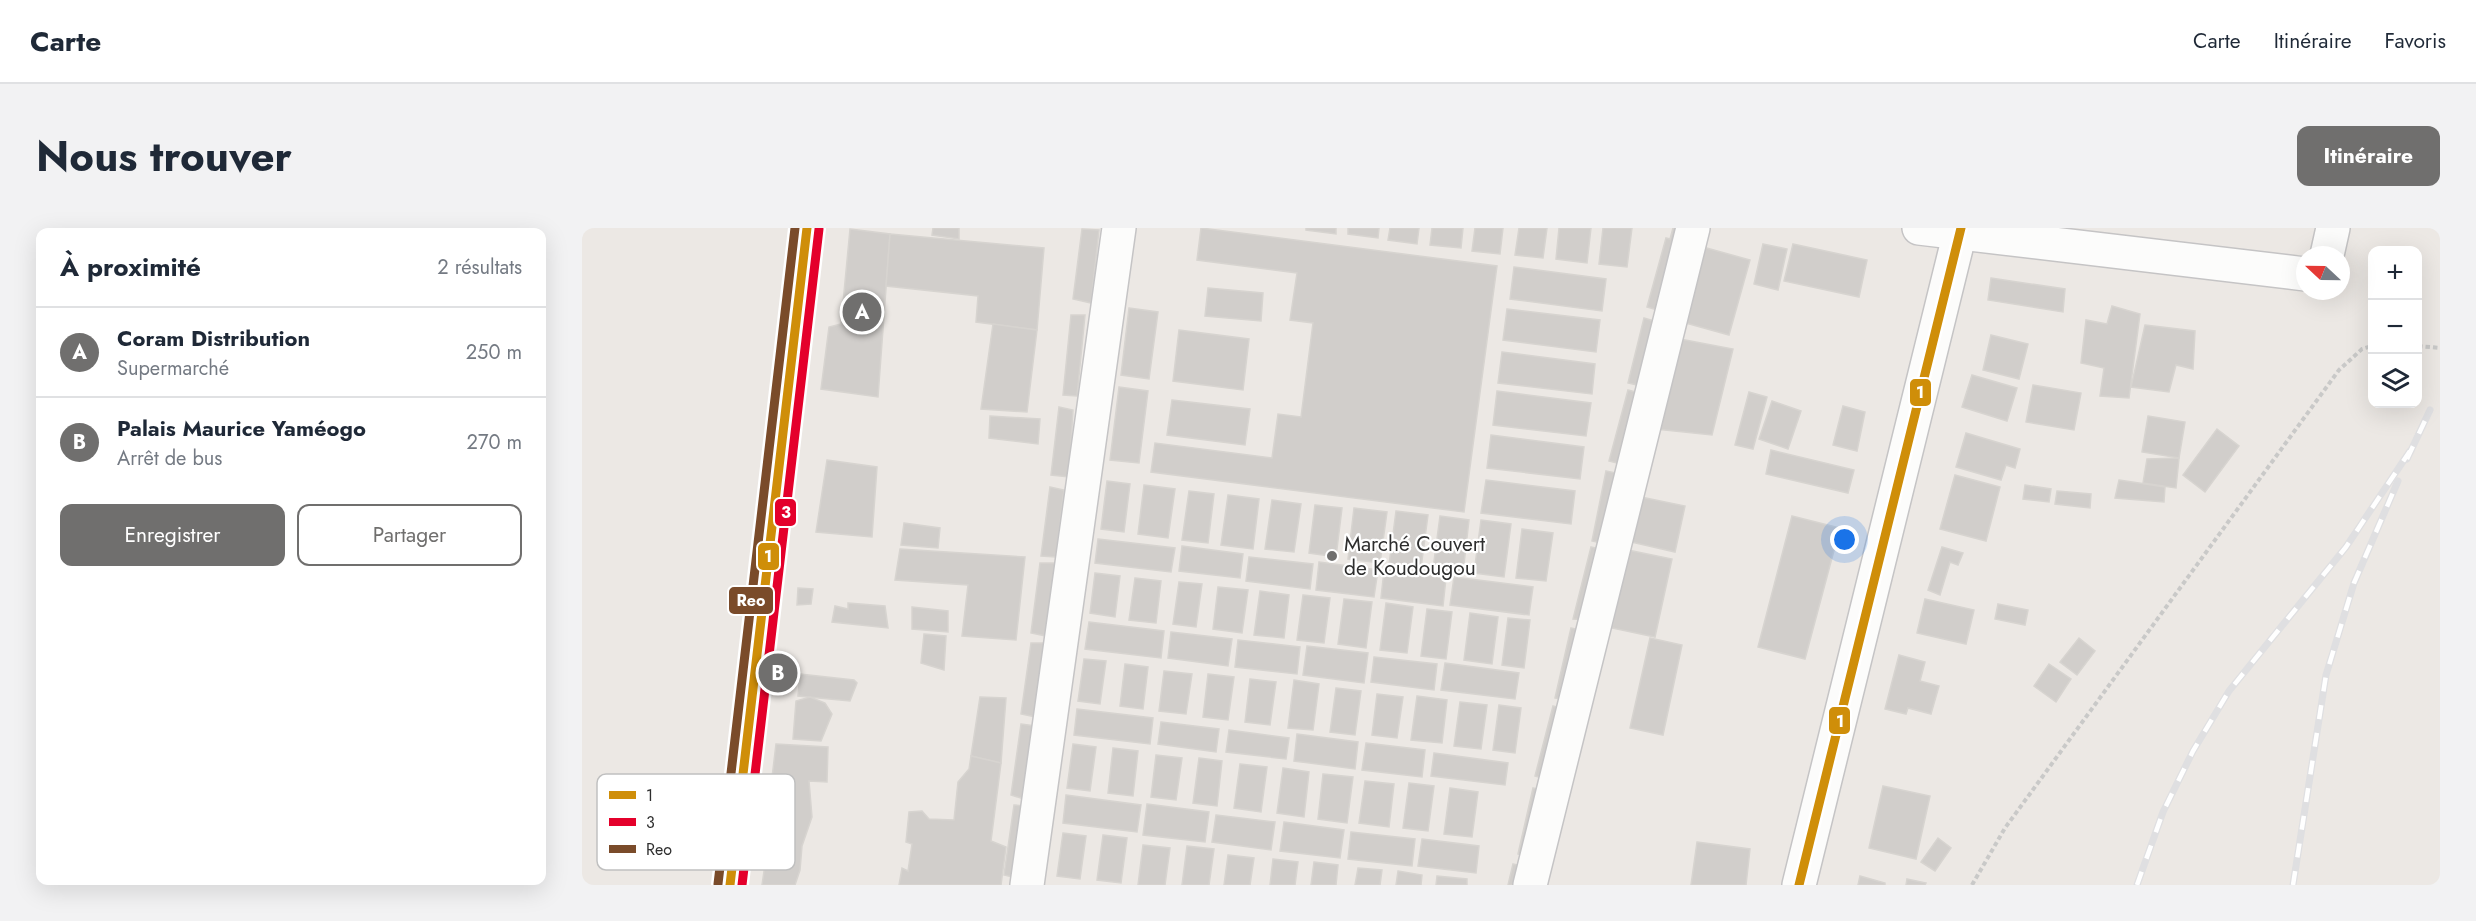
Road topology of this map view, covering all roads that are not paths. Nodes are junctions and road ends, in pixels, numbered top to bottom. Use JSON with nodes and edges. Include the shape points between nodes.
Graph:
{"nodes":[{"id":1,"x":807,"y":228,"type":"edge"},
{"id":2,"x":1119,"y":228,"type":"edge"},
{"id":3,"x":1693,"y":228,"type":"edge"},
{"id":4,"x":1919,"y":228,"type":"edge"},
{"id":5,"x":2333,"y":228,"type":"edge"},
{"id":6,"x":1960,"y":231,"type":"edge"},
{"id":7,"x":2328,"y":246,"type":"edge"},
{"id":8,"x":2296,"y":273,"type":"edge"},
{"id":9,"x":743,"y":774,"type":"edge"},
{"id":10,"x":732,"y":870,"type":"edge"},
{"id":11,"x":730,"y":885,"type":"edge"},
{"id":12,"x":1027,"y":885,"type":"edge"},
{"id":13,"x":1530,"y":885,"type":"edge"},
{"id":14,"x":1799,"y":885,"type":"edge"}],
"edges":[{"from":1,"to":9,"type":"main road"},
{"from":2,"to":12,"type":"street"},
{"from":3,"to":13,"type":"street"},
{"from":4,"to":6,"type":"street"},
{"from":5,"to":7,"type":"street"},
{"from":6,"to":8,"type":"street"},
{"from":6,"to":14,"type":"street"},
{"from":10,"to":11,"type":"main road"}]}
